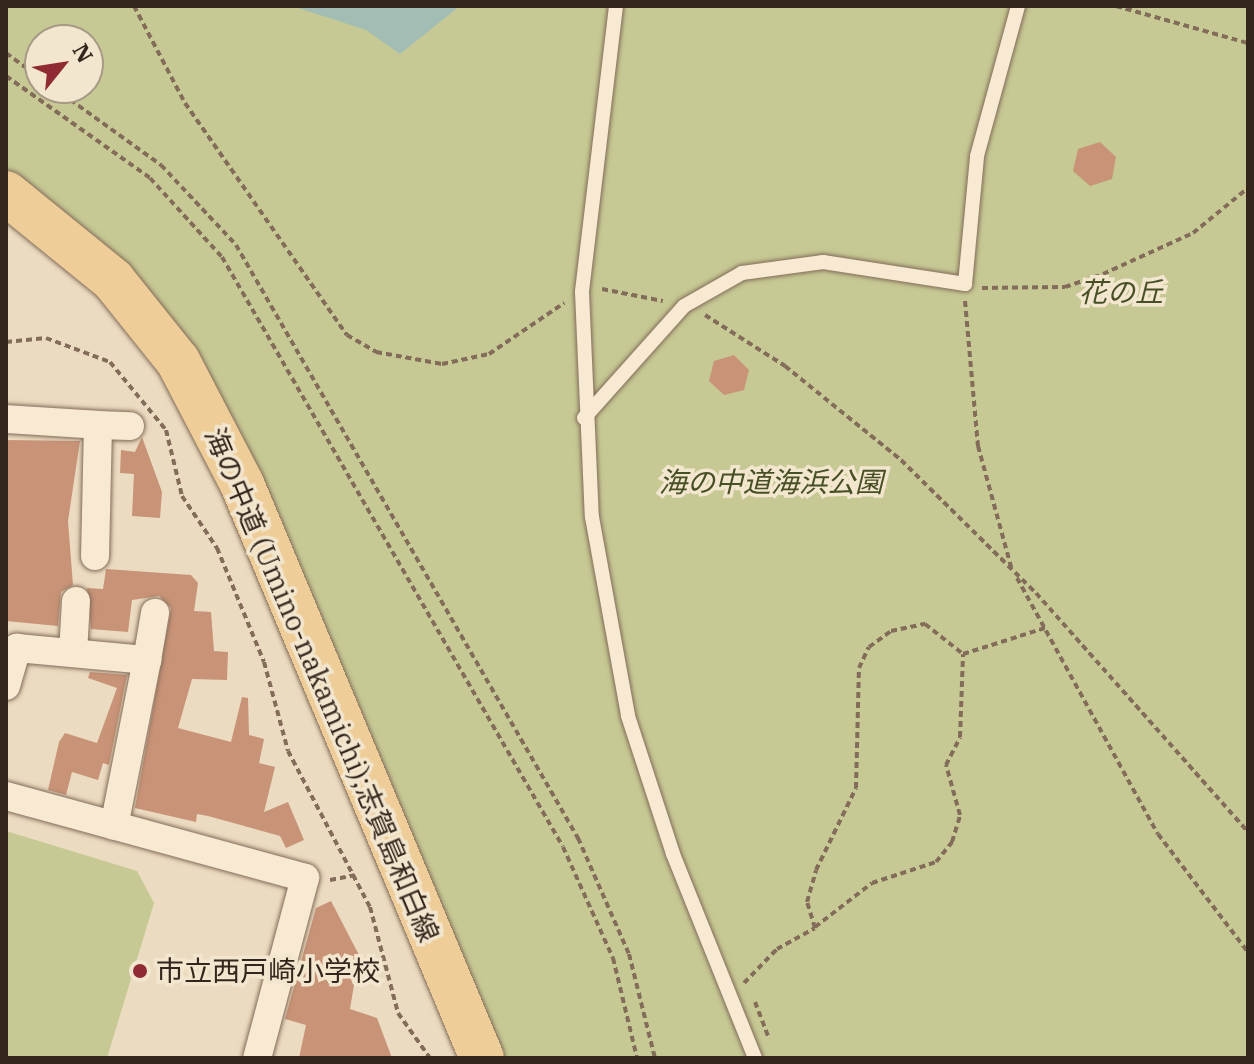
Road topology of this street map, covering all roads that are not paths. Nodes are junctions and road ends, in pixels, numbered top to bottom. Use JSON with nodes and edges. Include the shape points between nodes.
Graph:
{"nodes":[{"id":1,"x":616,"y":6,"type":"edge"},
{"id":2,"x":1018,"y":6,"type":"edge"},
{"id":3,"x":6,"y":193,"type":"edge"},
{"id":4,"x":6,"y":220,"type":"edge"},
{"id":5,"x":584,"y":418,"type":"junction"},
{"id":6,"x":6,"y":419,"type":"edge"},
{"id":7,"x":98,"y":425,"type":"junction"},
{"id":8,"x":130,"y":426,"type":"dead end"},
{"id":9,"x":95,"y":556,"type":"dead end"},
{"id":10,"x":76,"y":601,"type":"dead end"},
{"id":11,"x":155,"y":613,"type":"dead end"},
{"id":12,"x":73,"y":653,"type":"junction"},
{"id":13,"x":147,"y":660,"type":"junction"},
{"id":14,"x":6,"y":686,"type":"edge"},
{"id":15,"x":6,"y":796,"type":"edge"},
{"id":16,"x":114,"y":826,"type":"junction"},
{"id":17,"x":257,"y":1058,"type":"edge"},
{"id":18,"x":457,"y":1058,"type":"edge"},
{"id":19,"x":482,"y":1058,"type":"edge"},
{"id":20,"x":755,"y":1058,"type":"edge"}],
"edges":[{"from":1,"to":5,"type":"lane","via":[[582,292]]},
{"from":2,"to":5,"type":"lane","via":[[977,156],[965,284],[795,263],[742,273],[684,306]]},
{"from":3,"to":19,"type":"main road","name":"海の中道 (Umino-nakamichi);志賀島和白線","via":[[113,280],[178,361],[242,484]]},
{"from":4,"to":18,"type":"main road","name":"海の中道 (Umino-nakamichi);志賀島和白線","via":[[101,299],[159,375],[221,495]]},
{"from":5,"to":20,"type":"lane","via":[[592,517],[628,716]]},
{"from":6,"to":7,"type":"street"},
{"from":7,"to":8,"type":"street"},
{"from":7,"to":9,"type":"street"},
{"from":10,"to":12,"type":"street"},
{"from":11,"to":13,"type":"street"},
{"from":12,"to":13,"type":"street"},
{"from":12,"to":14,"type":"street","via":[[17,648]]},
{"from":13,"to":16,"type":"street"},
{"from":15,"to":16,"type":"street"},
{"from":16,"to":17,"type":"street","via":[[308,882]]}]}
